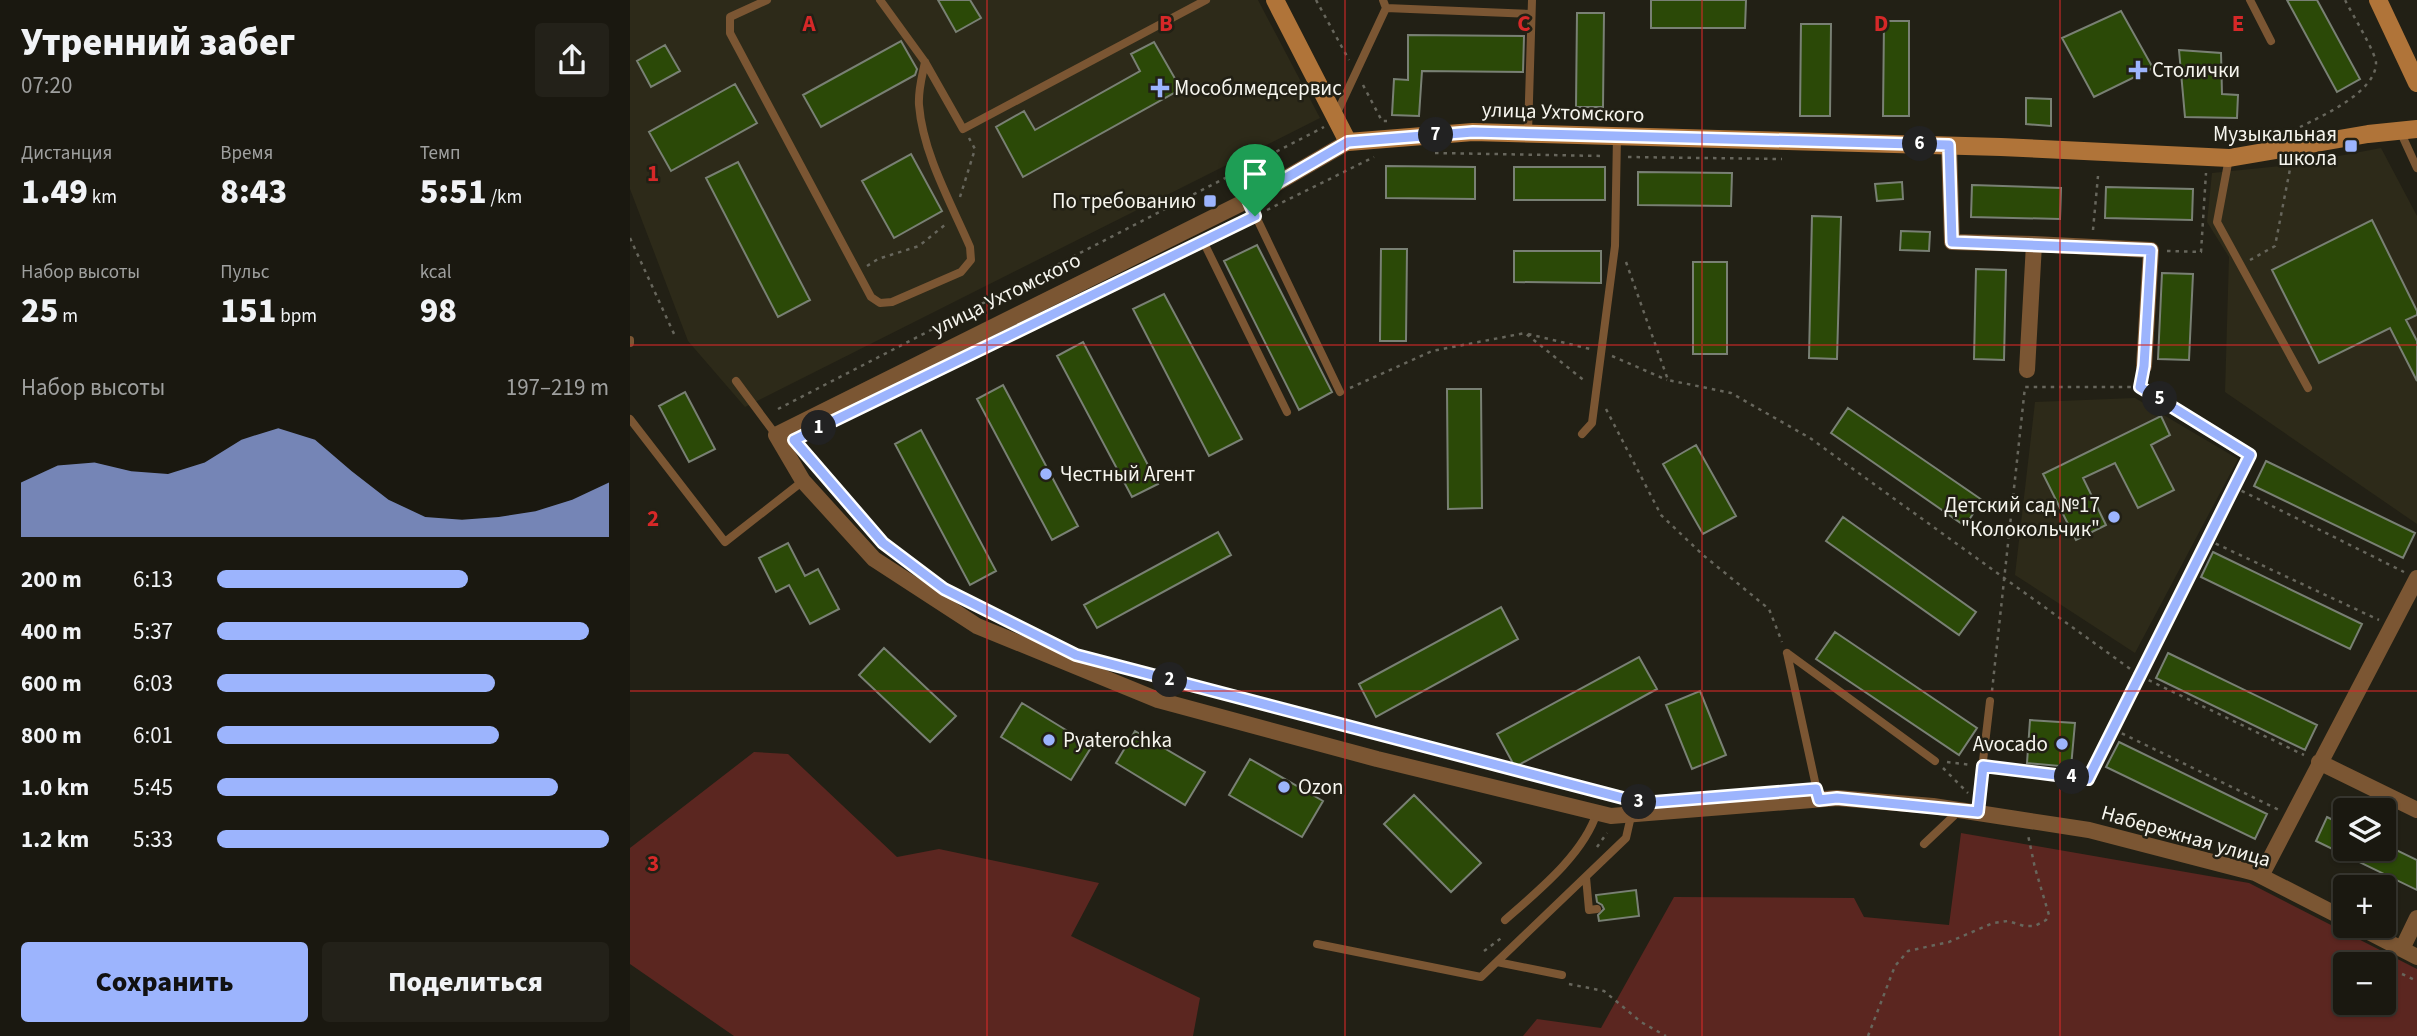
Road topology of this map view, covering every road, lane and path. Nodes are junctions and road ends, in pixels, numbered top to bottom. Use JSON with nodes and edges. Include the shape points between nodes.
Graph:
{"nodes":[{"id":1,"x":766,"y":0,"type":"edge"},
{"id":2,"x":880,"y":0,"type":"edge"},
{"id":3,"x":1206,"y":0,"type":"edge"},
{"id":4,"x":1275,"y":0,"type":"edge"},
{"id":5,"x":1457,"y":0,"type":"edge"},
{"id":6,"x":1532,"y":0,"type":"edge"},
{"id":7,"x":2250,"y":0,"type":"edge"},
{"id":8,"x":2344,"y":0,"type":"edge"},
{"id":9,"x":2378,"y":0,"type":"edge"},
{"id":10,"x":1384,"y":4,"type":"edge"},
{"id":11,"x":1457,"y":10,"type":"junction"},
{"id":12,"x":1531,"y":14,"type":"junction"},
{"id":13,"x":2271,"y":41,"type":"dead end"},
{"id":14,"x":925,"y":62,"type":"junction"},
{"id":15,"x":2417,"y":83,"type":"edge"},
{"id":16,"x":1331,"y":121,"type":"junction"},
{"id":17,"x":2296,"y":129,"type":"dead end"},
{"id":18,"x":2408,"y":130,"type":"edge"},
{"id":19,"x":1528,"y":133,"type":"junction"},
{"id":20,"x":1617,"y":136,"type":"junction"},
{"id":21,"x":1348,"y":142,"type":"junction"},
{"id":22,"x":1949,"y":145,"type":"junction"},
{"id":23,"x":1384,"y":153,"type":"dead end"},
{"id":24,"x":2229,"y":158,"type":"junction"},
{"id":25,"x":2292,"y":158,"type":"dead end"},
{"id":26,"x":2207,"y":166,"type":"dead end"},
{"id":27,"x":2417,"y":168,"type":"edge"},
{"id":28,"x":2098,"y":176,"type":"dead end"},
{"id":29,"x":1248,"y":200,"type":"junction"},
{"id":30,"x":1255,"y":216,"type":"junction"},
{"id":31,"x":1616,"y":234,"type":"junction"},
{"id":32,"x":630,"y":238,"type":"edge"},
{"id":33,"x":1203,"y":241,"type":"dead end"},
{"id":34,"x":2034,"y":244,"type":"junction"},
{"id":35,"x":919,"y":246,"type":"dead end"},
{"id":36,"x":2092,"y":247,"type":"junction"},
{"id":37,"x":2151,"y":250,"type":"junction"},
{"id":38,"x":2241,"y":265,"type":"junction"},
{"id":39,"x":857,"y":271,"type":"junction"},
{"id":40,"x":675,"y":336,"type":"dead end"},
{"id":41,"x":2144,"y":366,"type":"joint"},
{"id":42,"x":2026,"y":370,"type":"dead end"},
{"id":43,"x":736,"y":381,"type":"dead end"},
{"id":44,"x":2140,"y":387,"type":"junction"},
{"id":45,"x":2308,"y":388,"type":"dead end"},
{"id":46,"x":1597,"y":391,"type":"junction"},
{"id":47,"x":1340,"y":392,"type":"joint"},
{"id":48,"x":778,"y":409,"type":"dead end"},
{"id":49,"x":1287,"y":412,"type":"dead end"},
{"id":50,"x":630,"y":419,"type":"edge"},
{"id":51,"x":1582,"y":434,"type":"dead end"},
{"id":52,"x":776,"y":435,"type":"junction"},
{"id":53,"x":803,"y":450,"type":"dead end"},
{"id":54,"x":803,"y":481,"type":"junction"},
{"id":55,"x":2234,"y":487,"type":"junction"},
{"id":56,"x":2208,"y":540,"type":"junction"},
{"id":57,"x":904,"y":558,"type":"dead end"},
{"id":58,"x":2411,"y":575,"type":"edge"},
{"id":59,"x":2004,"y":580,"type":"junction"},
{"id":60,"x":968,"y":601,"type":"dead end"},
{"id":61,"x":1004,"y":619,"type":"dead end"},
{"id":62,"x":2392,"y":626,"type":"junction"},
{"id":63,"x":1787,"y":653,"type":"junction"},
{"id":64,"x":1116,"y":666,"type":"dead end"},
{"id":65,"x":2140,"y":676,"type":"junction"},
{"id":66,"x":1990,"y":701,"type":"joint"},
{"id":67,"x":2113,"y":729,"type":"junction"},
{"id":68,"x":1936,"y":761,"type":"junction"},
{"id":69,"x":2319,"y":762,"type":"junction"},
{"id":70,"x":1983,"y":766,"type":"junction"},
{"id":71,"x":1819,"y":800,"type":"junction"},
{"id":72,"x":1631,"y":808,"type":"junction"},
{"id":73,"x":1978,"y":808,"type":"junction"},
{"id":74,"x":1959,"y":810,"type":"junction"},
{"id":75,"x":2417,"y":810,"type":"edge"},
{"id":76,"x":1597,"y":812,"type":"junction"},
{"id":77,"x":2292,"y":816,"type":"junction"},
{"id":78,"x":2028,"y":819,"type":"junction"},
{"id":79,"x":1924,"y":844,"type":"dead end"},
{"id":80,"x":2260,"y":876,"type":"junction"},
{"id":81,"x":1586,"y":877,"type":"junction"},
{"id":82,"x":1597,"y":909,"type":"dead end"},
{"id":83,"x":2333,"y":913,"type":"edge"},
{"id":84,"x":2417,"y":918,"type":"edge"},
{"id":85,"x":1505,"y":920,"type":"dead end"},
{"id":86,"x":2381,"y":938,"type":"edge"},
{"id":87,"x":1317,"y":944,"type":"dead end"},
{"id":88,"x":2410,"y":953,"type":"edge"},
{"id":89,"x":1497,"y":962,"type":"junction"},
{"id":90,"x":2402,"y":974,"type":"dead end"},
{"id":91,"x":1562,"y":975,"type":"dead end"},
{"id":92,"x":2417,"y":981,"type":"edge"},
{"id":93,"x":1619,"y":1006,"type":"dead end"},
{"id":94,"x":1666,"y":1036,"type":"edge"},
{"id":95,"x":1868,"y":1036,"type":"edge"}],
"edges":[{"from":1,"to":39,"type":"lane","via":[[730,17],[730,33]]},
{"from":2,"to":14,"type":"lane"},
{"from":3,"to":14,"type":"lane","via":[[963,129]]},
{"from":4,"to":16,"type":"street"},
{"from":5,"to":11,"type":"lane"},
{"from":6,"to":12,"type":"lane"},
{"from":7,"to":13,"type":"lane"},
{"from":8,"to":17,"type":"path","via":[[2376,61],[2374,77],[2346,103]]},
{"from":9,"to":15,"type":"street"},
{"from":10,"to":11,"type":"lane"},
{"from":10,"to":16,"type":"lane"},
{"from":11,"to":12,"type":"lane"},
{"from":12,"to":19,"type":"lane"},
{"from":14,"to":39,"type":"lane","via":[[919,90],[923,127],[970,247],[971,261],[961,272],[892,302],[880,303],[871,297]]},
{"from":16,"to":21,"type":"street"},
{"from":16,"to":48,"type":"path"},
{"from":18,"to":24,"type":"street","name":"улица Ухтомского"},
{"from":18,"to":27,"type":"lane"},
{"from":19,"to":20,"type":"street","name":"улица Ухтомского"},
{"from":19,"to":21,"type":"street","name":"улица Ухтомского","via":[[1473,132]]},
{"from":20,"to":22,"type":"street","name":"улица Ухтомского"},
{"from":20,"to":31,"type":"lane"},
{"from":21,"to":29,"type":"street","name":"улица Ухтомского"},
{"from":22,"to":24,"type":"street","name":"улица Ухтомского"},
{"from":22,"to":34,"type":"street","via":[[1952,242]]},
{"from":23,"to":30,"type":"path"},
{"from":24,"to":38,"type":"lane","via":[[2217,222]]},
{"from":25,"to":38,"type":"path","via":[[2275,246]]},
{"from":26,"to":37,"type":"path","via":[[2200,252]]},
{"from":28,"to":36,"type":"path"},
{"from":29,"to":30,"type":"lane"},
{"from":29,"to":52,"type":"street","name":"улица Ухтомского"},
{"from":30,"to":47,"type":"lane"},
{"from":31,"to":46,"type":"lane"},
{"from":31,"to":59,"type":"path","via":[[1668,380],[1731,393],[1810,438]]},
{"from":32,"to":40,"type":"path"},
{"from":33,"to":49,"type":"lane"},
{"from":34,"to":36,"type":"street"},
{"from":34,"to":42,"type":"street"},
{"from":35,"to":39,"type":"path"},
{"from":36,"to":37,"type":"street"},
{"from":37,"to":41,"type":"street"},
{"from":38,"to":45,"type":"lane"},
{"from":41,"to":44,"type":"path"},
{"from":43,"to":52,"type":"lane"},
{"from":44,"to":55,"type":"path","via":[[2250,455]]},
{"from":44,"to":59,"type":"path","via":[[2025,387]]},
{"from":46,"to":47,"type":"path","via":[[1525,333],[1432,351]]},
{"from":46,"to":51,"type":"lane","via":[[1592,423]]},
{"from":46,"to":63,"type":"path","via":[[1661,515],[1769,609]]},
{"from":50,"to":54,"type":"lane","via":[[726,542]]},
{"from":52,"to":54,"type":"street","name":"Набережная улица"},
{"from":53,"to":57,"type":"path","via":[[883,543]]},
{"from":54,"to":76,"type":"street","name":"Набережная улица","via":[[874,559],[976,626],[1158,700]]},
{"from":55,"to":56,"type":"path"},
{"from":55,"to":58,"type":"path"},
{"from":56,"to":62,"type":"path"},
{"from":56,"to":65,"type":"path"},
{"from":58,"to":62,"type":"street"},
{"from":59,"to":65,"type":"path"},
{"from":59,"to":66,"type":"path"},
{"from":60,"to":61,"type":"path"},
{"from":62,"to":69,"type":"street"},
{"from":63,"to":68,"type":"lane"},
{"from":63,"to":71,"type":"lane"},
{"from":64,"to":72,"type":"path"},
{"from":65,"to":67,"type":"path"},
{"from":65,"to":69,"type":"path"},
{"from":66,"to":70,"type":"lane"},
{"from":67,"to":70,"type":"path","via":[[2088,779]]},
{"from":67,"to":77,"type":"path"},
{"from":68,"to":70,"type":"path"},
{"from":68,"to":73,"type":"path"},
{"from":69,"to":75,"type":"street"},
{"from":69,"to":77,"type":"street"},
{"from":70,"to":73,"type":"lane"},
{"from":71,"to":72,"type":"street","name":"Набережная улица"},
{"from":71,"to":74,"type":"street","name":"Набережная улица"},
{"from":72,"to":76,"type":"street","name":"Набережная улица","via":[[1611,816]]},
{"from":72,"to":81,"type":"lane","via":[[1626,838]]},
{"from":73,"to":74,"type":"street","name":"Набережная улица"},
{"from":73,"to":78,"type":"street","name":"Набережная улица"},
{"from":74,"to":79,"type":"lane"},
{"from":76,"to":85,"type":"lane","via":[[1588,836]]},
{"from":77,"to":80,"type":"street"},
{"from":78,"to":80,"type":"street","name":"Набережная улица","via":[[2089,830]]},
{"from":78,"to":95,"type":"path","via":[[2028,840],[2049,915],[2046,920],[2035,926],[1993,923],[1949,942],[1908,951],[1895,966]]},
{"from":80,"to":83,"type":"street","name":"Набережная улица"},
{"from":81,"to":82,"type":"lane","via":[[1590,910]]},
{"from":81,"to":89,"type":"lane"},
{"from":84,"to":88,"type":"street"},
{"from":86,"to":88,"type":"street"},
{"from":87,"to":89,"type":"lane","via":[[1481,976]]},
{"from":89,"to":91,"type":"lane"},
{"from":90,"to":92,"type":"path"},
{"from":93,"to":94,"type":"path"}]}
